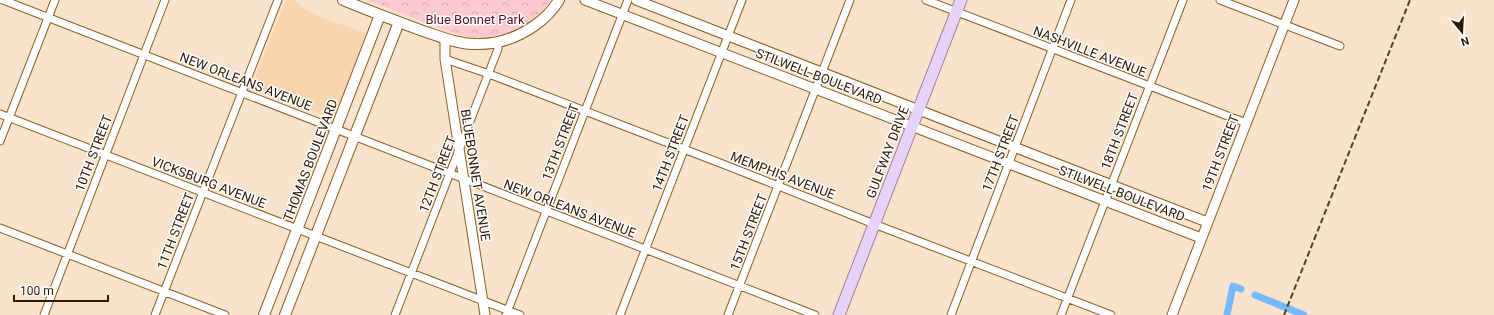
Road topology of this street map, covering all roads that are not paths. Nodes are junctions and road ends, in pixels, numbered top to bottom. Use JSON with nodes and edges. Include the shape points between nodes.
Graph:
{"nodes":[{"id":1,"x":3,"y":0,"type":"edge"},
{"id":2,"x":55,"y":0,"type":"edge"},
{"id":3,"x":165,"y":0,"type":"edge"},
{"id":4,"x":278,"y":0,"type":"edge"},
{"id":5,"x":343,"y":0,"type":"edge"},
{"id":6,"x":559,"y":0,"type":"edge"},
{"id":7,"x":585,"y":0,"type":"edge"},
{"id":8,"x":628,"y":0,"type":"edge"},
{"id":9,"x":636,"y":0,"type":"edge"},
{"id":10,"x":742,"y":0,"type":"edge"},
{"id":11,"x":850,"y":0,"type":"edge"},
{"id":12,"x":926,"y":0,"type":"edge"},
{"id":13,"x":961,"y":0,"type":"edge"},
{"id":14,"x":1071,"y":0,"type":"edge"},
{"id":15,"x":1183,"y":0,"type":"edge"},
{"id":16,"x":1220,"y":0,"type":"edge"},
{"id":17,"x":1294,"y":0,"type":"edge"},
{"id":18,"x":956,"y":12,"type":"junction"},
{"id":19,"x":623,"y":14,"type":"junction"},
{"id":20,"x":380,"y":15,"type":"junction"},
{"id":21,"x":48,"y":18,"type":"junction"},
{"id":22,"x":399,"y":22,"type":"junction"},
{"id":23,"x":1284,"y":24,"type":"junction"},
{"id":24,"x":728,"y":37,"type":"junction"},
{"id":25,"x":444,"y":38,"type":"junction"},
{"id":26,"x":498,"y":42,"type":"junction"},
{"id":27,"x":1340,"y":46,"type":"dead end"},
{"id":28,"x":1052,"y":49,"type":"junction"},
{"id":29,"x":721,"y":53,"type":"junction"},
{"id":30,"x":144,"y":55,"type":"junction"},
{"id":31,"x":445,"y":59,"type":"junction"},
{"id":32,"x":822,"y":72,"type":"junction"},
{"id":33,"x":489,"y":74,"type":"junction"},
{"id":34,"x":1149,"y":87,"type":"junction"},
{"id":35,"x":816,"y":88,"type":"junction"},
{"id":36,"x":241,"y":92,"type":"junction"},
{"id":37,"x":918,"y":110,"type":"junction"},
{"id":38,"x":585,"y":111,"type":"junction"},
{"id":39,"x":0,"y":114,"type":"edge"},
{"id":40,"x":9,"y":117,"type":"junction"},
{"id":41,"x":1246,"y":124,"type":"junction"},
{"id":42,"x":912,"y":126,"type":"junction"},
{"id":43,"x":336,"y":129,"type":"junction"},
{"id":44,"x":354,"y":136,"type":"junction"},
{"id":45,"x":0,"y":141,"type":"edge"},
{"id":46,"x":1015,"y":147,"type":"junction"},
{"id":47,"x":459,"y":150,"type":"junction"},
{"id":48,"x":684,"y":150,"type":"junction"},
{"id":49,"x":106,"y":155,"type":"junction"},
{"id":50,"x":1009,"y":163,"type":"junction"},
{"id":51,"x":450,"y":173,"type":"junction"},
{"id":52,"x":464,"y":178,"type":"junction"},
{"id":53,"x":1112,"y":184,"type":"junction"},
{"id":54,"x":778,"y":186,"type":"junction"},
{"id":55,"x":203,"y":192,"type":"junction"},
{"id":56,"x":1105,"y":200,"type":"junction"},
{"id":57,"x":547,"y":211,"type":"junction"},
{"id":58,"x":1208,"y":222,"type":"junction"},
{"id":59,"x":874,"y":224,"type":"junction"},
{"id":60,"x":0,"y":228,"type":"edge"},
{"id":61,"x":298,"y":229,"type":"junction"},
{"id":62,"x":316,"y":236,"type":"junction"},
{"id":63,"x":1201,"y":238,"type":"junction"},
{"id":64,"x":645,"y":250,"type":"junction"},
{"id":65,"x":67,"y":254,"type":"junction"},
{"id":66,"x":972,"y":261,"type":"junction"},
{"id":67,"x":412,"y":273,"type":"junction"},
{"id":68,"x":740,"y":286,"type":"junction"},
{"id":69,"x":164,"y":291,"type":"junction"},
{"id":70,"x":1068,"y":298,"type":"junction"},
{"id":71,"x":482,"y":300,"type":"junction"},
{"id":72,"x":507,"y":313,"type":"edge"},
{"id":73,"x":44,"y":315,"type":"edge"},
{"id":74,"x":155,"y":315,"type":"edge"},
{"id":75,"x":225,"y":315,"type":"edge"},
{"id":76,"x":264,"y":315,"type":"edge"},
{"id":77,"x":285,"y":315,"type":"edge"},
{"id":78,"x":395,"y":315,"type":"edge"},
{"id":79,"x":485,"y":315,"type":"edge"},
{"id":80,"x":520,"y":315,"type":"edge"},
{"id":81,"x":620,"y":315,"type":"edge"},
{"id":82,"x":728,"y":315,"type":"edge"},
{"id":83,"x":815,"y":315,"type":"edge"},
{"id":84,"x":839,"y":315,"type":"edge"},
{"id":85,"x":950,"y":315,"type":"edge"},
{"id":86,"x":1061,"y":315,"type":"edge"},
{"id":87,"x":1111,"y":315,"type":"edge"},
{"id":88,"x":1172,"y":315,"type":"edge"}],
"edges":[{"from":1,"to":21,"type":"street","name":"NEW ORLEANS AVENUE"},
{"from":2,"to":21,"type":"street"},
{"from":3,"to":30,"type":"street","name":"10TH STREET"},
{"from":4,"to":36,"type":"street","name":"11TH STREET"},
{"from":5,"to":20,"type":"main road"},
{"from":6,"to":26,"type":"main road","via":[[531,28]]},
{"from":7,"to":19,"type":"street","name":"STILWELL BOULEVARD"},
{"from":8,"to":19,"type":"street","name":"13TH STREET"},
{"from":9,"to":24,"type":"street","name":"STILWELL BOULEVARD"},
{"from":10,"to":24,"type":"street","name":"14TH STREET"},
{"from":11,"to":32,"type":"street","name":"15TH STREET"},
{"from":12,"to":18,"type":"street","name":"NASHVILLE AVENUE"},
{"from":13,"to":18,"type":"main road","name":"GULFWAY DRIVE"},
{"from":14,"to":28,"type":"street","name":"17TH STREET"},
{"from":15,"to":34,"type":"street","name":"18TH STREET"},
{"from":16,"to":23,"type":"street"},
{"from":17,"to":23,"type":"street","name":"19TH STREET"},
{"from":18,"to":28,"type":"street","name":"NASHVILLE AVENUE"},
{"from":18,"to":37,"type":"main road","name":"GULFWAY DRIVE"},
{"from":19,"to":29,"type":"street","name":"STILWELL BOULEVARD"},
{"from":19,"to":38,"type":"street","name":"13TH STREET"},
{"from":20,"to":22,"type":"main road"},
{"from":20,"to":43,"type":"main road","name":"THOMAS BOULEVARD"},
{"from":21,"to":30,"type":"street","name":"NEW ORLEANS AVENUE"},
{"from":21,"to":40,"type":"street"},
{"from":22,"to":25,"type":"main road"},
{"from":22,"to":44,"type":"main road"},
{"from":23,"to":27,"type":"street"},
{"from":23,"to":41,"type":"street","name":"19TH STREET"},
{"from":24,"to":29,"type":"street","name":"14TH STREET"},
{"from":24,"to":32,"type":"street","name":"STILWELL BOULEVARD"},
{"from":25,"to":26,"type":"main road","via":[[478,45]]},
{"from":25,"to":31,"type":"street","name":"BLUEBONNET AVENUE"},
{"from":26,"to":33,"type":"street","name":"12TH STREET"},
{"from":28,"to":34,"type":"street","name":"NASHVILLE AVENUE"},
{"from":28,"to":46,"type":"street","name":"17TH STREET"},
{"from":29,"to":35,"type":"street","name":"STILWELL BOULEVARD"},
{"from":29,"to":48,"type":"street","name":"14TH STREET"},
{"from":30,"to":36,"type":"street","name":"NEW ORLEANS AVENUE"},
{"from":30,"to":49,"type":"street","name":"10TH STREET"},
{"from":31,"to":33,"type":"street","name":"MEMPHIS AVENUE"},
{"from":31,"to":47,"type":"street","name":"BLUEBONNET AVENUE"},
{"from":32,"to":35,"type":"street","name":"15TH STREET"},
{"from":32,"to":37,"type":"street","name":"STILWELL BOULEVARD"},
{"from":33,"to":38,"type":"street","name":"MEMPHIS AVENUE"},
{"from":33,"to":47,"type":"street","name":"12TH STREET"},
{"from":34,"to":41,"type":"street","name":"NASHVILLE AVENUE"},
{"from":34,"to":53,"type":"street","name":"18TH STREET"},
{"from":35,"to":42,"type":"street","name":"STILWELL BOULEVARD"},
{"from":35,"to":54,"type":"street","name":"15TH STREET"},
{"from":36,"to":43,"type":"street","name":"NEW ORLEANS AVENUE"},
{"from":36,"to":55,"type":"street","name":"11TH STREET"},
{"from":37,"to":42,"type":"main road","name":"GULFWAY DRIVE"},
{"from":37,"to":46,"type":"street","name":"STILWELL BOULEVARD"},
{"from":38,"to":48,"type":"street","name":"MEMPHIS AVENUE"},
{"from":38,"to":57,"type":"street","name":"13TH STREET"},
{"from":39,"to":40,"type":"street","name":"VICKSBURG AVENUE"},
{"from":40,"to":45,"type":"street"},
{"from":40,"to":49,"type":"street","name":"VICKSBURG AVENUE"},
{"from":41,"to":58,"type":"street","name":"19TH STREET"},
{"from":42,"to":50,"type":"street","name":"STILWELL BOULEVARD"},
{"from":42,"to":59,"type":"main road","name":"GULFWAY DRIVE"},
{"from":43,"to":44,"type":"street","name":"NEW ORLEANS AVENUE"},
{"from":43,"to":61,"type":"main road","name":"THOMAS BOULEVARD"},
{"from":44,"to":51,"type":"street","name":"NEW ORLEANS AVENUE"},
{"from":44,"to":62,"type":"main road"},
{"from":46,"to":50,"type":"street","name":"17TH STREET"},
{"from":46,"to":53,"type":"street","name":"STILWELL BOULEVARD"},
{"from":47,"to":51,"type":"street","name":"12TH STREET"},
{"from":47,"to":52,"type":"street","name":"BLUEBONNET AVENUE"},
{"from":48,"to":54,"type":"street","name":"MEMPHIS AVENUE"},
{"from":48,"to":64,"type":"street","name":"14TH STREET"},
{"from":49,"to":55,"type":"street","name":"VICKSBURG AVENUE"},
{"from":49,"to":65,"type":"street","name":"10TH STREET"},
{"from":50,"to":56,"type":"street","name":"STILWELL BOULEVARD"},
{"from":50,"to":66,"type":"street","name":"17TH STREET"},
{"from":51,"to":52,"type":"street","name":"NEW ORLEANS AVENUE"},
{"from":51,"to":67,"type":"street","name":"12TH STREET"},
{"from":52,"to":57,"type":"street","name":"NEW ORLEANS AVENUE"},
{"from":52,"to":71,"type":"street","name":"BLUEBONNET AVENUE"},
{"from":53,"to":56,"type":"street","name":"18TH STREET"},
{"from":53,"to":58,"type":"street","name":"STILWELL BOULEVARD"},
{"from":54,"to":59,"type":"street","name":"MEMPHIS AVENUE"},
{"from":54,"to":68,"type":"street","name":"15TH STREET"},
{"from":55,"to":61,"type":"street","name":"VICKSBURG AVENUE"},
{"from":55,"to":69,"type":"street","name":"11TH STREET"},
{"from":56,"to":63,"type":"street","name":"STILWELL BOULEVARD"},
{"from":56,"to":70,"type":"street","name":"18TH STREET"},
{"from":57,"to":64,"type":"street","name":"NEW ORLEANS AVENUE"},
{"from":57,"to":72,"type":"street","name":"13TH STREET"},
{"from":58,"to":63,"type":"street","name":"19TH STREET"},
{"from":59,"to":66,"type":"street","name":"MEMPHIS AVENUE"},
{"from":59,"to":84,"type":"main road","name":"GULFWAY DRIVE"},
{"from":60,"to":65,"type":"street"},
{"from":61,"to":62,"type":"street","name":"VICKSBURG AVENUE"},
{"from":61,"to":76,"type":"main road","name":"THOMAS BOULEVARD"},
{"from":62,"to":67,"type":"street","name":"VICKSBURG AVENUE"},
{"from":62,"to":77,"type":"main road"},
{"from":63,"to":88,"type":"street","name":"19TH STREET"},
{"from":64,"to":68,"type":"street","name":"NEW ORLEANS AVENUE"},
{"from":64,"to":81,"type":"street","name":"14TH STREET"},
{"from":65,"to":69,"type":"street"},
{"from":65,"to":73,"type":"street","name":"10TH STREET"},
{"from":66,"to":70,"type":"street","name":"MEMPHIS AVENUE"},
{"from":66,"to":85,"type":"street","name":"17TH STREET"},
{"from":67,"to":71,"type":"street","name":"VICKSBURG AVENUE"},
{"from":67,"to":78,"type":"street","name":"12TH STREET"},
{"from":68,"to":82,"type":"street","name":"15TH STREET"},
{"from":68,"to":83,"type":"street","name":"NEW ORLEANS AVENUE"},
{"from":69,"to":74,"type":"street","name":"11TH STREET"},
{"from":69,"to":75,"type":"street"},
{"from":70,"to":86,"type":"street","name":"18TH STREET"},
{"from":70,"to":87,"type":"street","name":"MEMPHIS AVENUE"},
{"from":71,"to":72,"type":"street","name":"VICKSBURG AVENUE"},
{"from":71,"to":79,"type":"street","name":"BLUEBONNET AVENUE"},
{"from":72,"to":80,"type":"street","name":"VICKSBURG AVENUE"}]}
